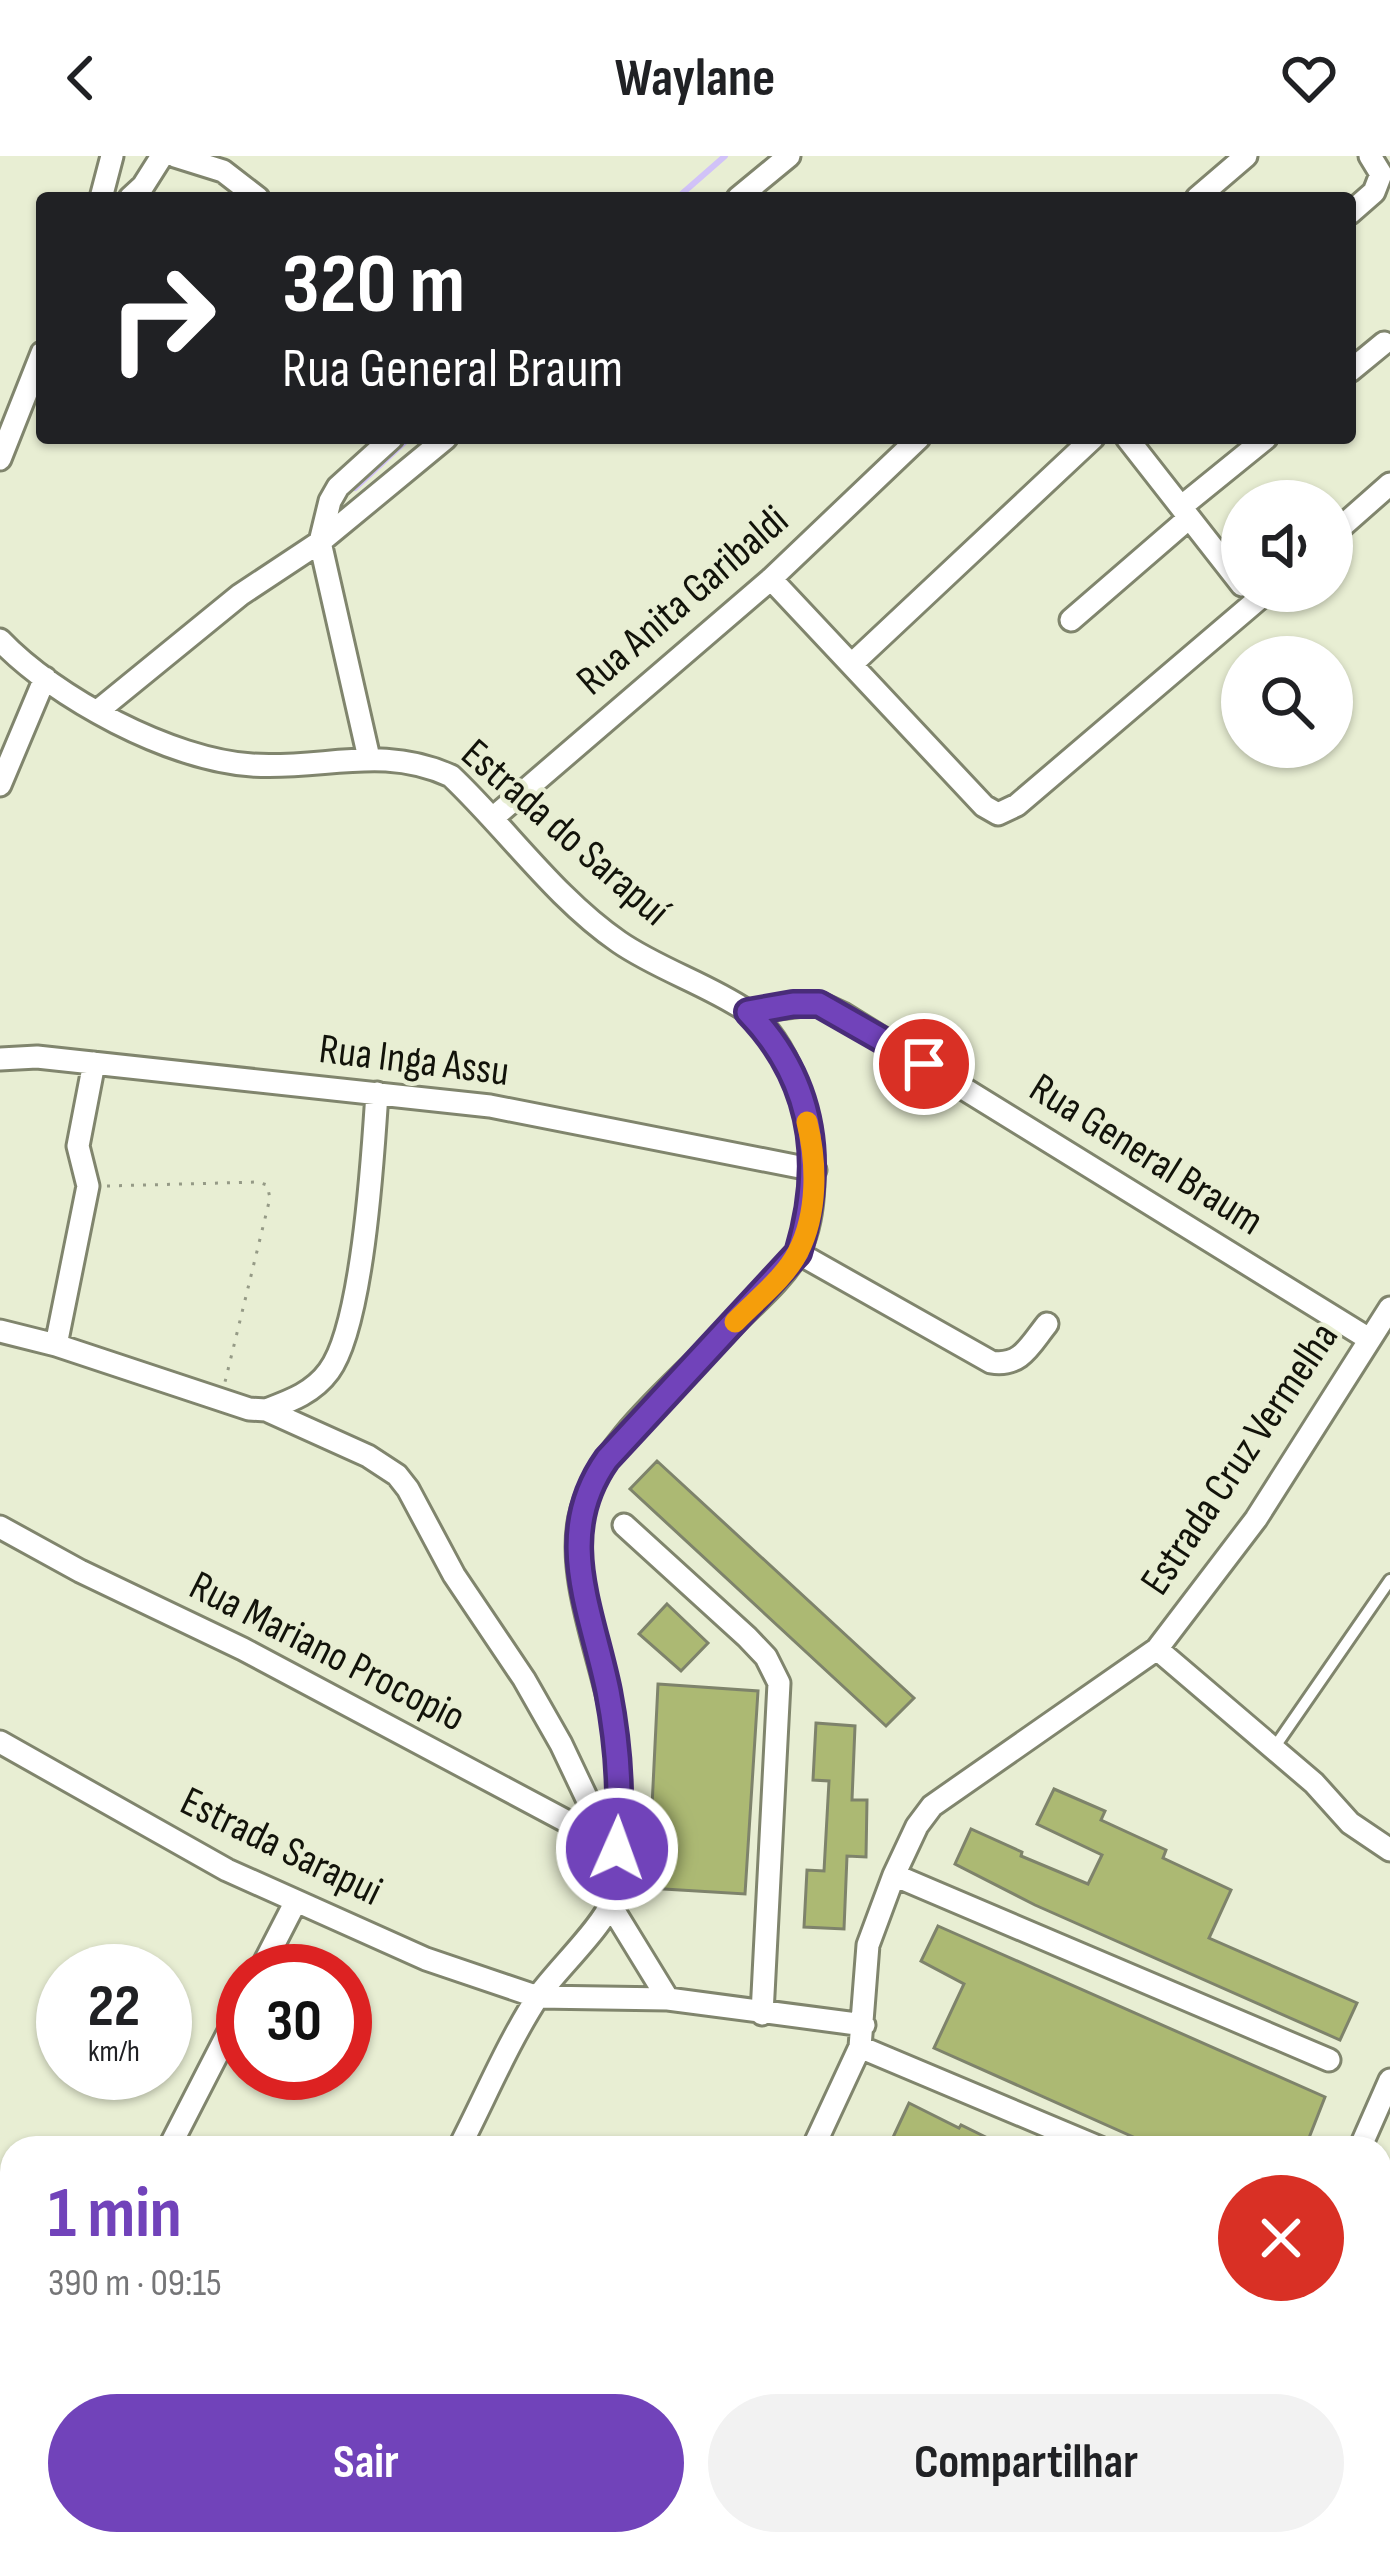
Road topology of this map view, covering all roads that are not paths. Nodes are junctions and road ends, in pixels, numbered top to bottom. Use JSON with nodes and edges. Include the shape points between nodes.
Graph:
{"nodes":[{"id":1,"x":112,"y":156,"type":"edge"},
{"id":2,"x":162,"y":156,"type":"edge"},
{"id":3,"x":176,"y":156,"type":"edge"},
{"id":4,"x":789,"y":156,"type":"edge"},
{"id":5,"x":1246,"y":156,"type":"edge"},
{"id":6,"x":1370,"y":156,"type":"edge"},
{"id":7,"x":103,"y":192,"type":"edge"},
{"id":8,"x":136,"y":192,"type":"edge"},
{"id":9,"x":250,"y":192,"type":"edge"},
{"id":10,"x":745,"y":192,"type":"edge"},
{"id":11,"x":1204,"y":192,"type":"edge"},
{"id":12,"x":1356,"y":207,"type":"edge"},
{"id":13,"x":1384,"y":343,"type":"dead end"},
{"id":14,"x":1356,"y":365,"type":"edge"},
{"id":15,"x":36,"y":368,"type":"edge"},
{"id":16,"x":385,"y":444,"type":"edge"},
{"id":17,"x":439,"y":444,"type":"edge"},
{"id":18,"x":913,"y":444,"type":"edge"},
{"id":19,"x":1087,"y":444,"type":"edge"},
{"id":20,"x":1132,"y":444,"type":"edge"},
{"id":21,"x":1260,"y":444,"type":"edge"},
{"id":22,"x":0,"y":459,"type":"edge"},
{"id":23,"x":1390,"y":484,"type":"edge"},
{"id":24,"x":1185,"y":512,"type":"junction"},
{"id":25,"x":1353,"y":517,"type":"edge"},
{"id":26,"x":320,"y":542,"type":"junction"},
{"id":27,"x":1221,"y":554,"type":"edge"},
{"id":28,"x":771,"y":580,"type":"junction"},
{"id":29,"x":1231,"y":612,"type":"edge"},
{"id":30,"x":1071,"y":620,"type":"dead end"},
{"id":31,"x":0,"y":640,"type":"edge"},
{"id":32,"x":852,"y":664,"type":"junction"},
{"id":33,"x":45,"y":678,"type":"junction"},
{"id":34,"x":99,"y":710,"type":"junction"},
{"id":35,"x":369,"y":758,"type":"junction"},
{"id":36,"x":0,"y":785,"type":"edge"},
{"id":37,"x":494,"y":818,"type":"junction"},
{"id":38,"x":748,"y":1012,"type":"junction"},
{"id":39,"x":0,"y":1059,"type":"edge"},
{"id":40,"x":94,"y":1063,"type":"junction"},
{"id":41,"x":377,"y":1093,"type":"junction"},
{"id":42,"x":815,"y":1170,"type":"junction"},
{"id":43,"x":798,"y":1253,"type":"junction"},
{"id":44,"x":1390,"y":1308,"type":"edge"},
{"id":45,"x":1047,"y":1324,"type":"dead end"},
{"id":46,"x":0,"y":1331,"type":"edge"},
{"id":47,"x":1370,"y":1339,"type":"junction"},
{"id":48,"x":56,"y":1346,"type":"junction"},
{"id":49,"x":266,"y":1411,"type":"junction"},
{"id":50,"x":624,"y":1525,"type":"dead end"},
{"id":51,"x":0,"y":1527,"type":"edge"},
{"id":52,"x":1390,"y":1580,"type":"edge"},
{"id":53,"x":1156,"y":1649,"type":"junction"},
{"id":54,"x":0,"y":1742,"type":"edge"},
{"id":55,"x":1274,"y":1748,"type":"junction"},
{"id":56,"x":612,"y":1846,"type":"junction"},
{"id":57,"x":1390,"y":1850,"type":"edge"},
{"id":58,"x":894,"y":1875,"type":"junction"},
{"id":59,"x":296,"y":1901,"type":"junction"},
{"id":60,"x":611,"y":1906,"type":"junction"},
{"id":61,"x":274,"y":1944,"type":"edge"},
{"id":62,"x":538,"y":1997,"type":"junction"},
{"id":63,"x":668,"y":1999,"type":"junction"},
{"id":64,"x":762,"y":2014,"type":"junction"},
{"id":65,"x":862,"y":2036,"type":"junction"},
{"id":66,"x":216,"y":2057,"type":"edge"},
{"id":67,"x":1329,"y":2060,"type":"dead end"},
{"id":68,"x":1390,"y":2080,"type":"edge"},
{"id":69,"x":175,"y":2136,"type":"edge"},
{"id":70,"x":465,"y":2136,"type":"edge"},
{"id":71,"x":817,"y":2136,"type":"edge"},
{"id":72,"x":1074,"y":2136,"type":"edge"},
{"id":73,"x":1365,"y":2136,"type":"edge"}],
"edges":[{"from":1,"to":7,"type":"street"},
{"from":2,"to":8,"type":"street"},
{"from":3,"to":9,"type":"street","via":[[223,171]]},
{"from":4,"to":10,"type":"street"},
{"from":5,"to":11,"type":"street"},
{"from":6,"to":12,"type":"street","via":[[1380,183]]},
{"from":13,"to":14,"type":"street"},
{"from":15,"to":22,"type":"street"},
{"from":16,"to":26,"type":"street","via":[[338,487]]},
{"from":17,"to":26,"type":"street"},
{"from":18,"to":28,"type":"street","name":"Rua Anita Garibaldi"},
{"from":19,"to":32,"type":"street"},
{"from":20,"to":24,"type":"street"},
{"from":21,"to":24,"type":"street"},
{"from":23,"to":25,"type":"street"},
{"from":24,"to":27,"type":"street"},
{"from":24,"to":30,"type":"street"},
{"from":26,"to":34,"type":"street"},
{"from":26,"to":35,"type":"street"},
{"from":28,"to":32,"type":"street"},
{"from":28,"to":37,"type":"street","name":"Rua Anita Garibaldi"},
{"from":29,"to":32,"type":"street","via":[[998,814]]},
{"from":31,"to":33,"type":"street","name":"Estrada do Sarapuí"},
{"from":33,"to":34,"type":"street","name":"Estrada do Sarapuí"},
{"from":33,"to":36,"type":"street"},
{"from":34,"to":35,"type":"street","name":"Estrada do Sarapuí","via":[[169,748],[210,759],[253,765]]},
{"from":35,"to":37,"type":"street","name":"Estrada do Sarapuí","via":[[451,776]]},
{"from":37,"to":38,"type":"street","name":"Estrada do Sarapuí","via":[[620,943]]},
{"from":38,"to":42,"type":"street","name":"Estrada do Sarapuí","via":[[788,1068]]},
{"from":38,"to":47,"type":"street","name":"Rua General Braum","via":[[819,1004],[843,1014]]},
{"from":39,"to":40,"type":"street","name":"Rua Inga Assu"},
{"from":40,"to":41,"type":"street","name":"Rua Inga Assu"},
{"from":40,"to":48,"type":"street","via":[[78,1146],[88,1186]]},
{"from":41,"to":42,"type":"street","name":"Rua Inga Assu","via":[[490,1106]]},
{"from":41,"to":49,"type":"street","via":[[372,1179],[339,1353],[315,1386]]},
{"from":42,"to":43,"type":"street","name":"Estrada do Sarapuí"},
{"from":43,"to":45,"type":"street","via":[[991,1362],[1020,1358]]},
{"from":43,"to":56,"type":"street","name":"Estrada do Sarapuí","via":[[607,1459],[582,1505],[578,1558],[619,1769]]},
{"from":44,"to":47,"type":"street","name":"Estrada Cruz Vermelha"},
{"from":46,"to":48,"type":"street"},
{"from":47,"to":53,"type":"street","name":"Estrada Cruz Vermelha","via":[[1256,1519]]},
{"from":48,"to":49,"type":"street"},
{"from":49,"to":56,"type":"street","via":[[397,1475],[524,1679]]},
{"from":50,"to":64,"type":"street","via":[[747,1637],[779,1683]]},
{"from":51,"to":56,"type":"street","name":"Rua Mariano Procopio"},
{"from":52,"to":55,"type":"lane"},
{"from":53,"to":55,"type":"street"},
{"from":53,"to":58,"type":"street","name":"Estrada Cruz Vermelha","via":[[932,1806]]},
{"from":54,"to":59,"type":"street","name":"Estrada Sarapui"},
{"from":55,"to":57,"type":"street","via":[[1350,1823]]},
{"from":56,"to":60,"type":"street","name":"Estrada do Sarapuí"},
{"from":58,"to":65,"type":"street","name":"Estrada Cruz Vermelha","via":[[868,1945]]},
{"from":58,"to":67,"type":"street"},
{"from":59,"to":61,"type":"street"},
{"from":59,"to":62,"type":"street","name":"Estrada Sarapui"},
{"from":60,"to":62,"type":"street"},
{"from":60,"to":63,"type":"street"},
{"from":62,"to":63,"type":"street"},
{"from":62,"to":70,"type":"street"},
{"from":63,"to":64,"type":"street"},
{"from":64,"to":65,"type":"street"},
{"from":65,"to":71,"type":"street"},
{"from":65,"to":72,"type":"street"},
{"from":66,"to":69,"type":"street"},
{"from":68,"to":73,"type":"street"}]}
